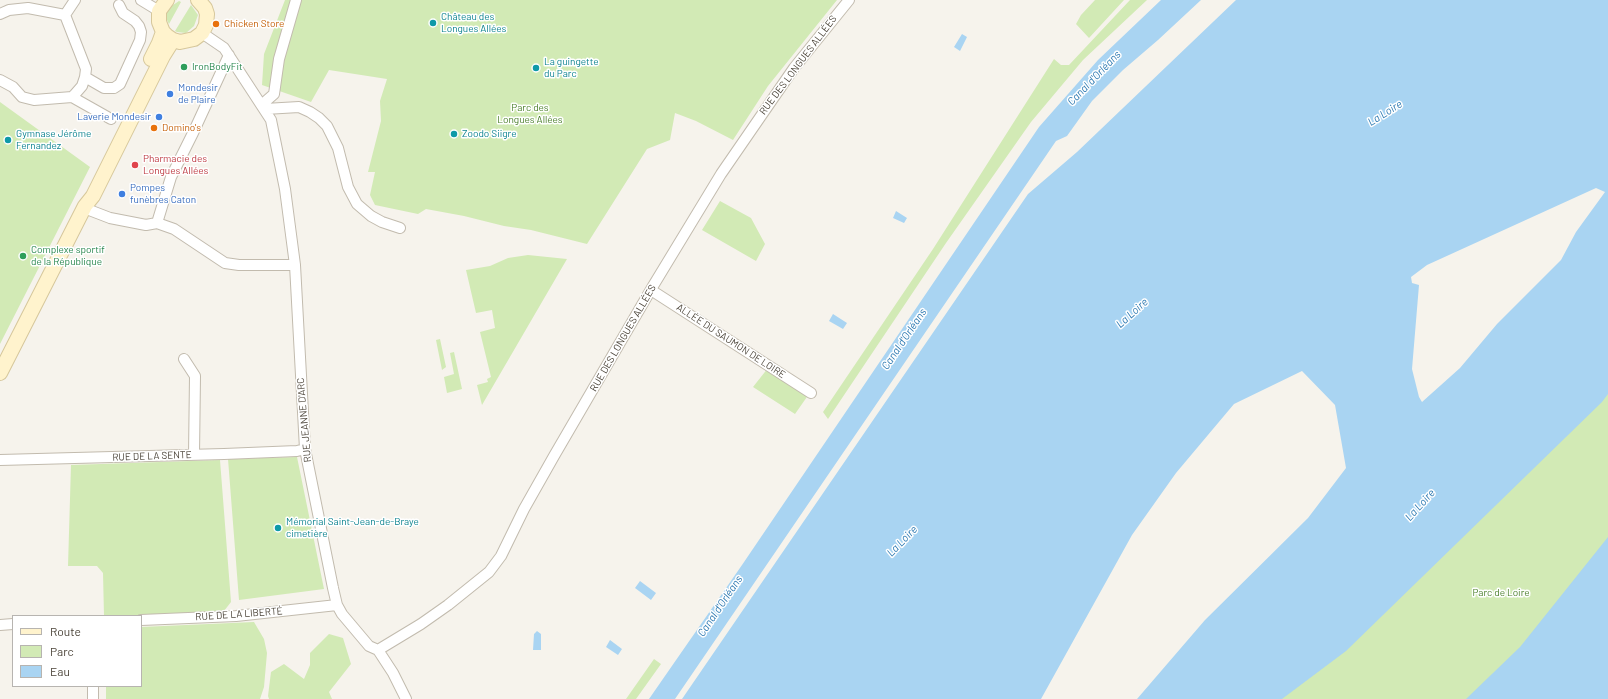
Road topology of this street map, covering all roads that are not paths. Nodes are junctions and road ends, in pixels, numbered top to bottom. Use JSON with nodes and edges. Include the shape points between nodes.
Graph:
{"nodes":[{"id":1,"x":75,"y":0,"type":"edge"},
{"id":2,"x":141,"y":0,"type":"edge"},
{"id":3,"x":198,"y":0,"type":"edge"},
{"id":4,"x":849,"y":0,"type":"edge"},
{"id":5,"x":164,"y":3,"type":"edge"},
{"id":6,"x":296,"y":3,"type":"edge"},
{"id":7,"x":28,"y":4,"type":"edge"},
{"id":8,"x":119,"y":5,"type":"dead end"},
{"id":9,"x":0,"y":14,"type":"edge"},
{"id":10,"x":65,"y":15,"type":"junction"},
{"id":11,"x":202,"y":33,"type":"junction"},
{"id":12,"x":168,"y":36,"type":"junction"},
{"id":13,"x":229,"y":55,"type":"junction"},
{"id":14,"x":85,"y":77,"type":"junction"},
{"id":15,"x":0,"y":80,"type":"edge"},
{"id":16,"x":72,"y":97,"type":"junction"},
{"id":17,"x":267,"y":109,"type":"junction"},
{"id":18,"x":111,"y":119,"type":"dead end"},
{"id":19,"x":84,"y":207,"type":"junction"},
{"id":20,"x":157,"y":223,"type":"junction"},
{"id":21,"x":400,"y":228,"type":"dead end"},
{"id":22,"x":295,"y":264,"type":"junction"},
{"id":23,"x":651,"y":290,"type":"junction"},
{"id":24,"x":184,"y":359,"type":"dead end"},
{"id":25,"x":0,"y":373,"type":"edge"},
{"id":26,"x":811,"y":393,"type":"dead end"},
{"id":27,"x":304,"y":449,"type":"junction"},
{"id":28,"x":194,"y":454,"type":"junction"},
{"id":29,"x":0,"y":460,"type":"edge"},
{"id":30,"x":337,"y":605,"type":"junction"},
{"id":31,"x":142,"y":620,"type":"edge"},
{"id":32,"x":12,"y":624,"type":"edge"},
{"id":33,"x":0,"y":625,"type":"edge"},
{"id":34,"x":378,"y":650,"type":"junction"},
{"id":35,"x":93,"y":687,"type":"edge"},
{"id":36,"x":93,"y":699,"type":"edge"},
{"id":37,"x":406,"y":699,"type":"edge"}],
"edges":[{"from":1,"to":10,"type":"street"},
{"from":2,"to":5,"type":"street"},
{"from":3,"to":11,"type":"main road","via":[[207,14]]},
{"from":4,"to":23,"type":"street","name":"RUE DES LONGUES ALLÉES","via":[[763,111],[721,174]]},
{"from":5,"to":12,"type":"main road","via":[[159,22]]},
{"from":6,"to":17,"type":"street","via":[[279,59],[274,94]]},
{"from":7,"to":9,"type":"street"},
{"from":7,"to":10,"type":"street"},
{"from":8,"to":14,"type":"street","via":[[123,13],[135,21],[141,32],[140,40],[120,84],[114,88],[104,88]]},
{"from":10,"to":14,"type":"street","via":[[86,69]]},
{"from":11,"to":12,"type":"main road","via":[[187,42]]},
{"from":11,"to":13,"type":"street","via":[[218,43]]},
{"from":12,"to":19,"type":"main road","via":[[159,43],[86,194]]},
{"from":13,"to":17,"type":"street"},
{"from":13,"to":20,"type":"street","via":[[171,177]]},
{"from":14,"to":16,"type":"street","via":[[82,86]]},
{"from":15,"to":16,"type":"street","via":[[18,93],[34,100]]},
{"from":16,"to":18,"type":"street"},
{"from":17,"to":21,"type":"street","via":[[299,107],[319,118],[327,126],[338,148],[348,187],[357,204],[371,216]]},
{"from":17,"to":22,"type":"street","name":"RUE JEANNE D'ARC","via":[[285,189]]},
{"from":19,"to":20,"type":"street","via":[[110,218],[146,225]]},
{"from":19,"to":25,"type":"main road"},
{"from":20,"to":22,"type":"street","via":[[174,229],[226,263]]},
{"from":22,"to":27,"type":"street","name":"RUE JEANNE D'ARC"},
{"from":23,"to":26,"type":"street","name":"ALLÉE DU SAUMON DE LOIRE"},
{"from":23,"to":34,"type":"street","name":"RUE DES LONGUES ALLÉES","via":[[551,460],[501,556],[489,572],[421,624]]},
{"from":24,"to":28,"type":"street","via":[[195,376]]},
{"from":27,"to":28,"type":"street","name":"RUE DE LA SENTE"},
{"from":27,"to":30,"type":"street","name":"RUE JEANNE D'ARC"},
{"from":28,"to":29,"type":"street","name":"RUE DE LA SENTE"},
{"from":30,"to":31,"type":"street","name":"RUE DE LA LIBERTÉ","via":[[236,616]]},
{"from":30,"to":34,"type":"street","name":"RUE JEANNE D'ARC","via":[[369,646]]},
{"from":32,"to":33,"type":"street"},
{"from":34,"to":37,"type":"street","name":"RUE JEANNE D'ARC"},
{"from":35,"to":36,"type":"street"}]}
